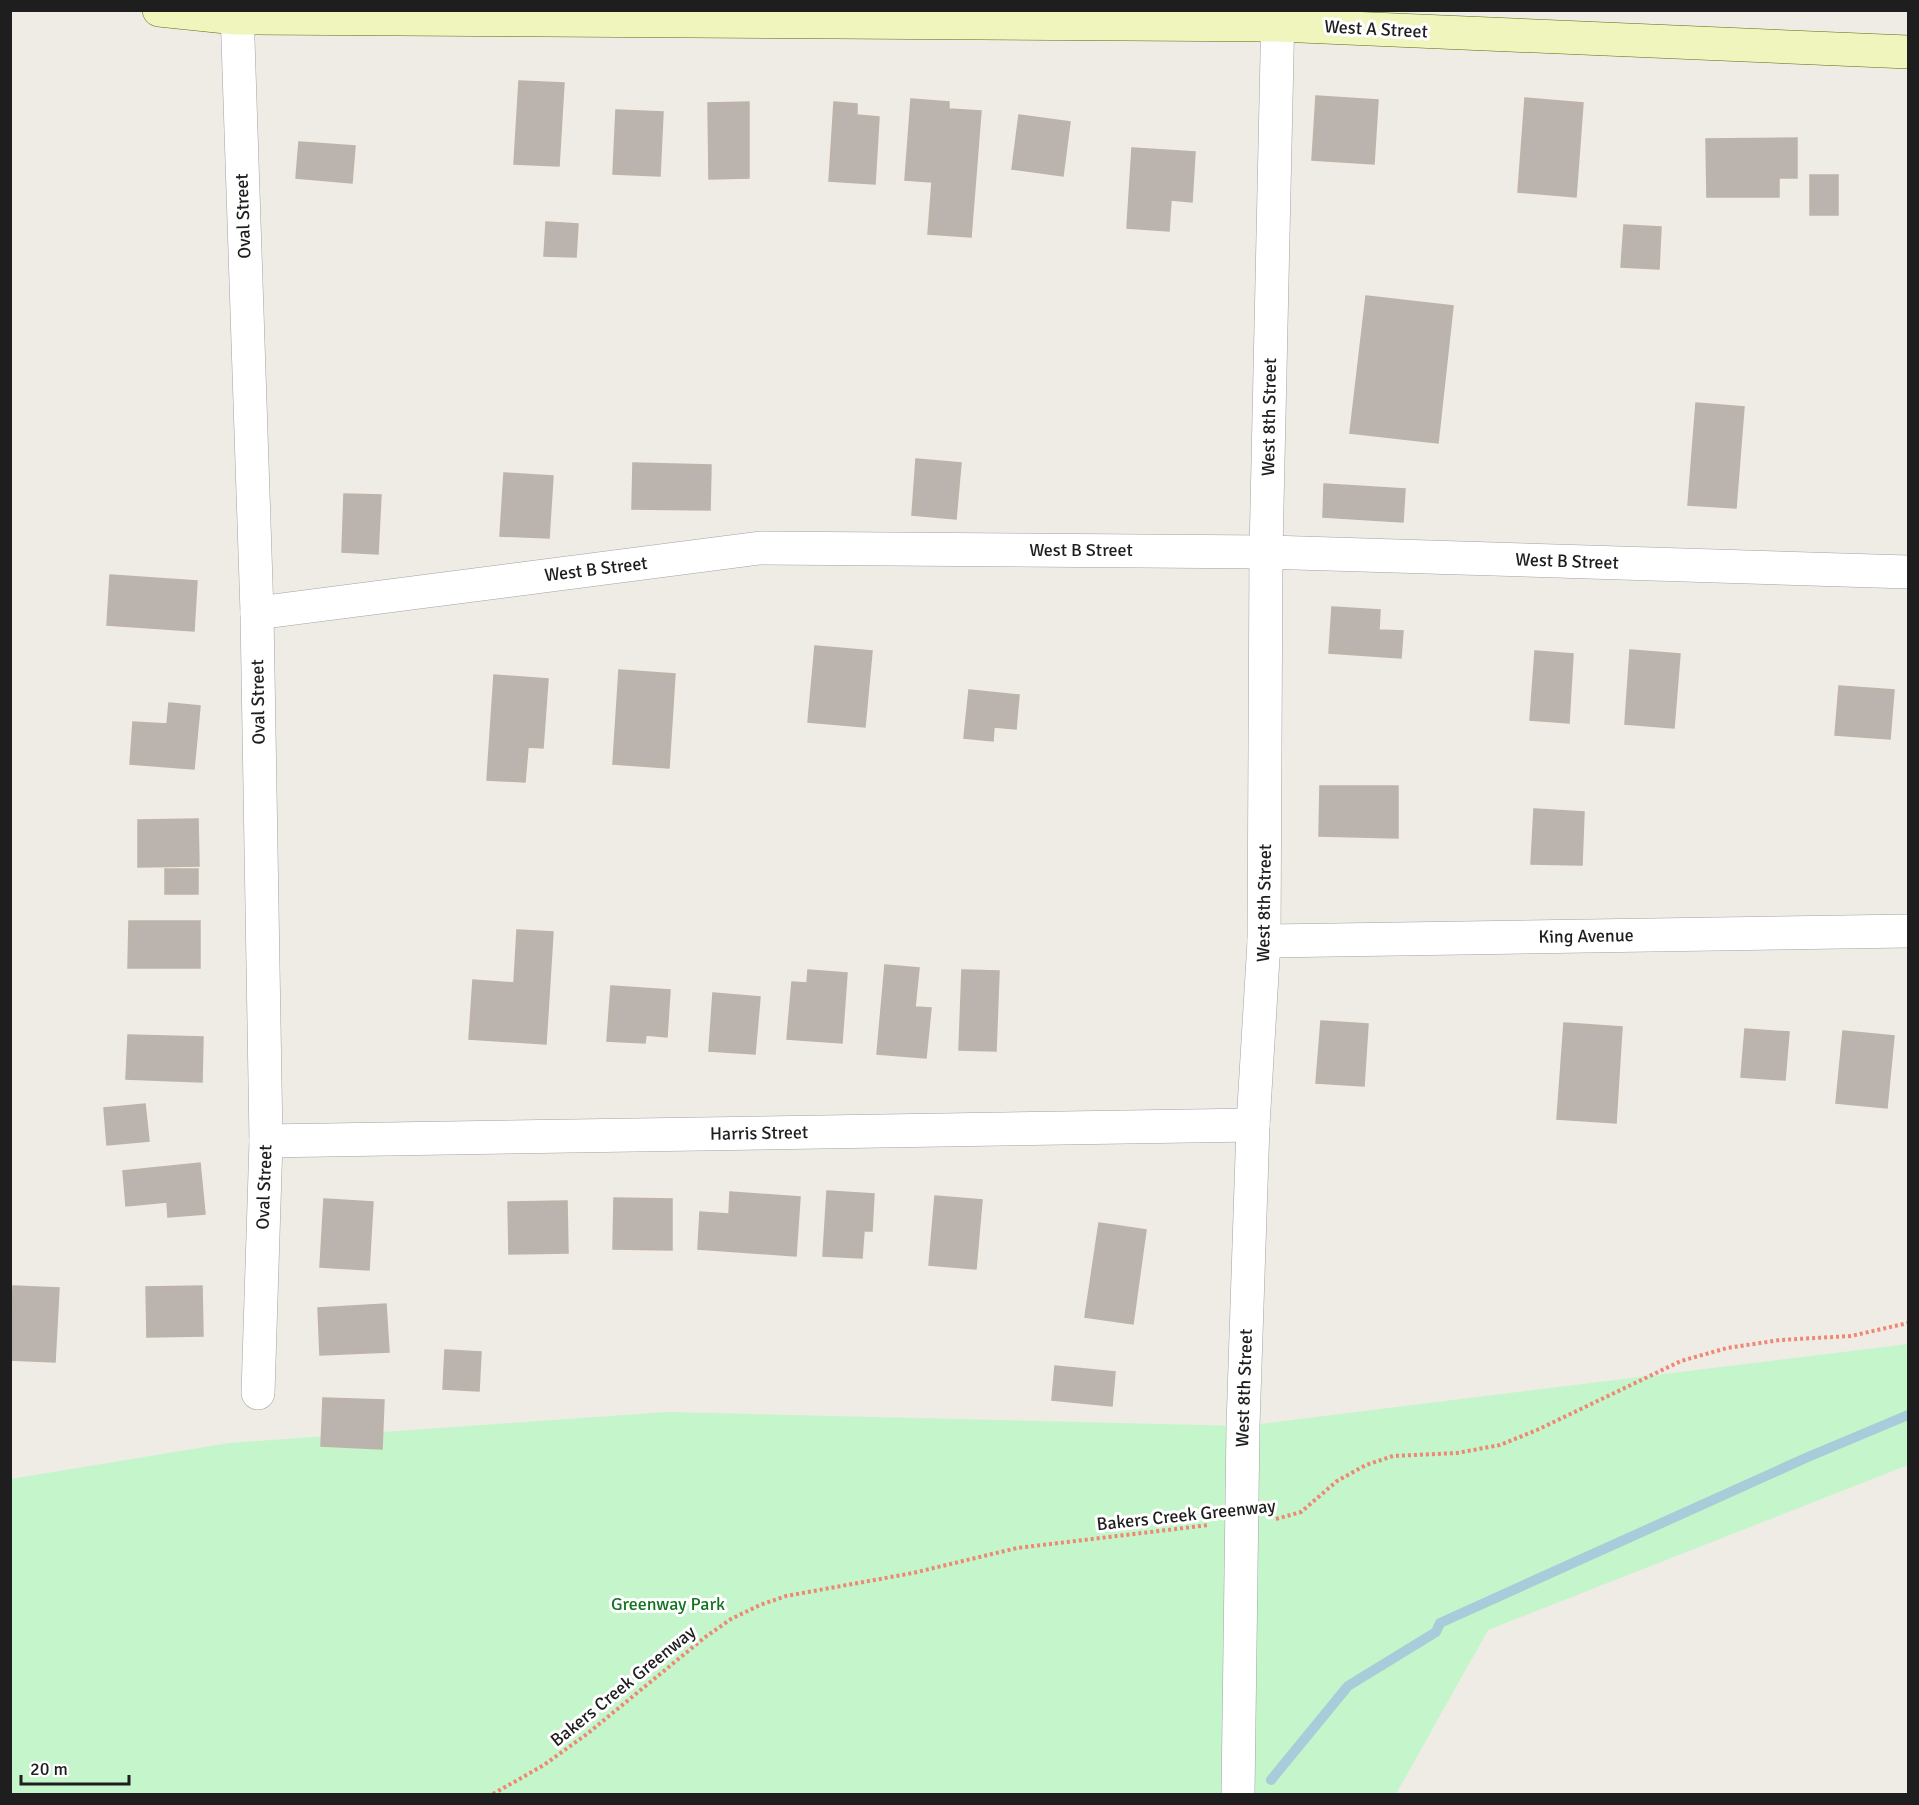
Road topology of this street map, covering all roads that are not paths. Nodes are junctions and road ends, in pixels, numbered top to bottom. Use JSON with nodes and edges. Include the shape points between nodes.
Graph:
{"nodes":[{"id":1,"x":159,"y":10,"type":"edge"},
{"id":2,"x":237,"y":14,"type":"edge"},
{"id":3,"x":1278,"y":18,"type":"edge"},
{"id":4,"x":1908,"y":52,"type":"edge"},
{"id":5,"x":1266,"y":552,"type":"junction"},
{"id":6,"x":1908,"y":572,"type":"edge"},
{"id":7,"x":257,"y":613,"type":"junction"},
{"id":8,"x":1908,"y":931,"type":"edge"},
{"id":9,"x":1264,"y":940,"type":"junction"},
{"id":10,"x":1253,"y":1125,"type":"junction"},
{"id":11,"x":266,"y":1141,"type":"junction"},
{"id":12,"x":258,"y":1393,"type":"dead end"},
{"id":13,"x":1238,"y":1794,"type":"edge"}],
"edges":[{"from":1,"to":2,"type":"street","name":"West A Street"},
{"from":2,"to":3,"type":"street","name":"West A Street"},
{"from":2,"to":7,"type":"street","name":"Oval Street"},
{"from":3,"to":4,"type":"street","name":"West A Street"},
{"from":3,"to":5,"type":"street","name":"West 8th Street"},
{"from":5,"to":6,"type":"street","name":"West B Street"},
{"from":5,"to":7,"type":"street","name":"West B Street","via":[[760,548]]},
{"from":5,"to":9,"type":"street","name":"West 8th Street"},
{"from":7,"to":11,"type":"street","name":"Oval Street"},
{"from":8,"to":9,"type":"street","name":"King Avenue"},
{"from":9,"to":10,"type":"street","name":"West 8th Street"},
{"from":10,"to":11,"type":"street","name":"Harris Street"},
{"from":10,"to":13,"type":"street","name":"West 8th Street","via":[[1240,1522]]},
{"from":11,"to":12,"type":"street","name":"Oval Street"}]}
